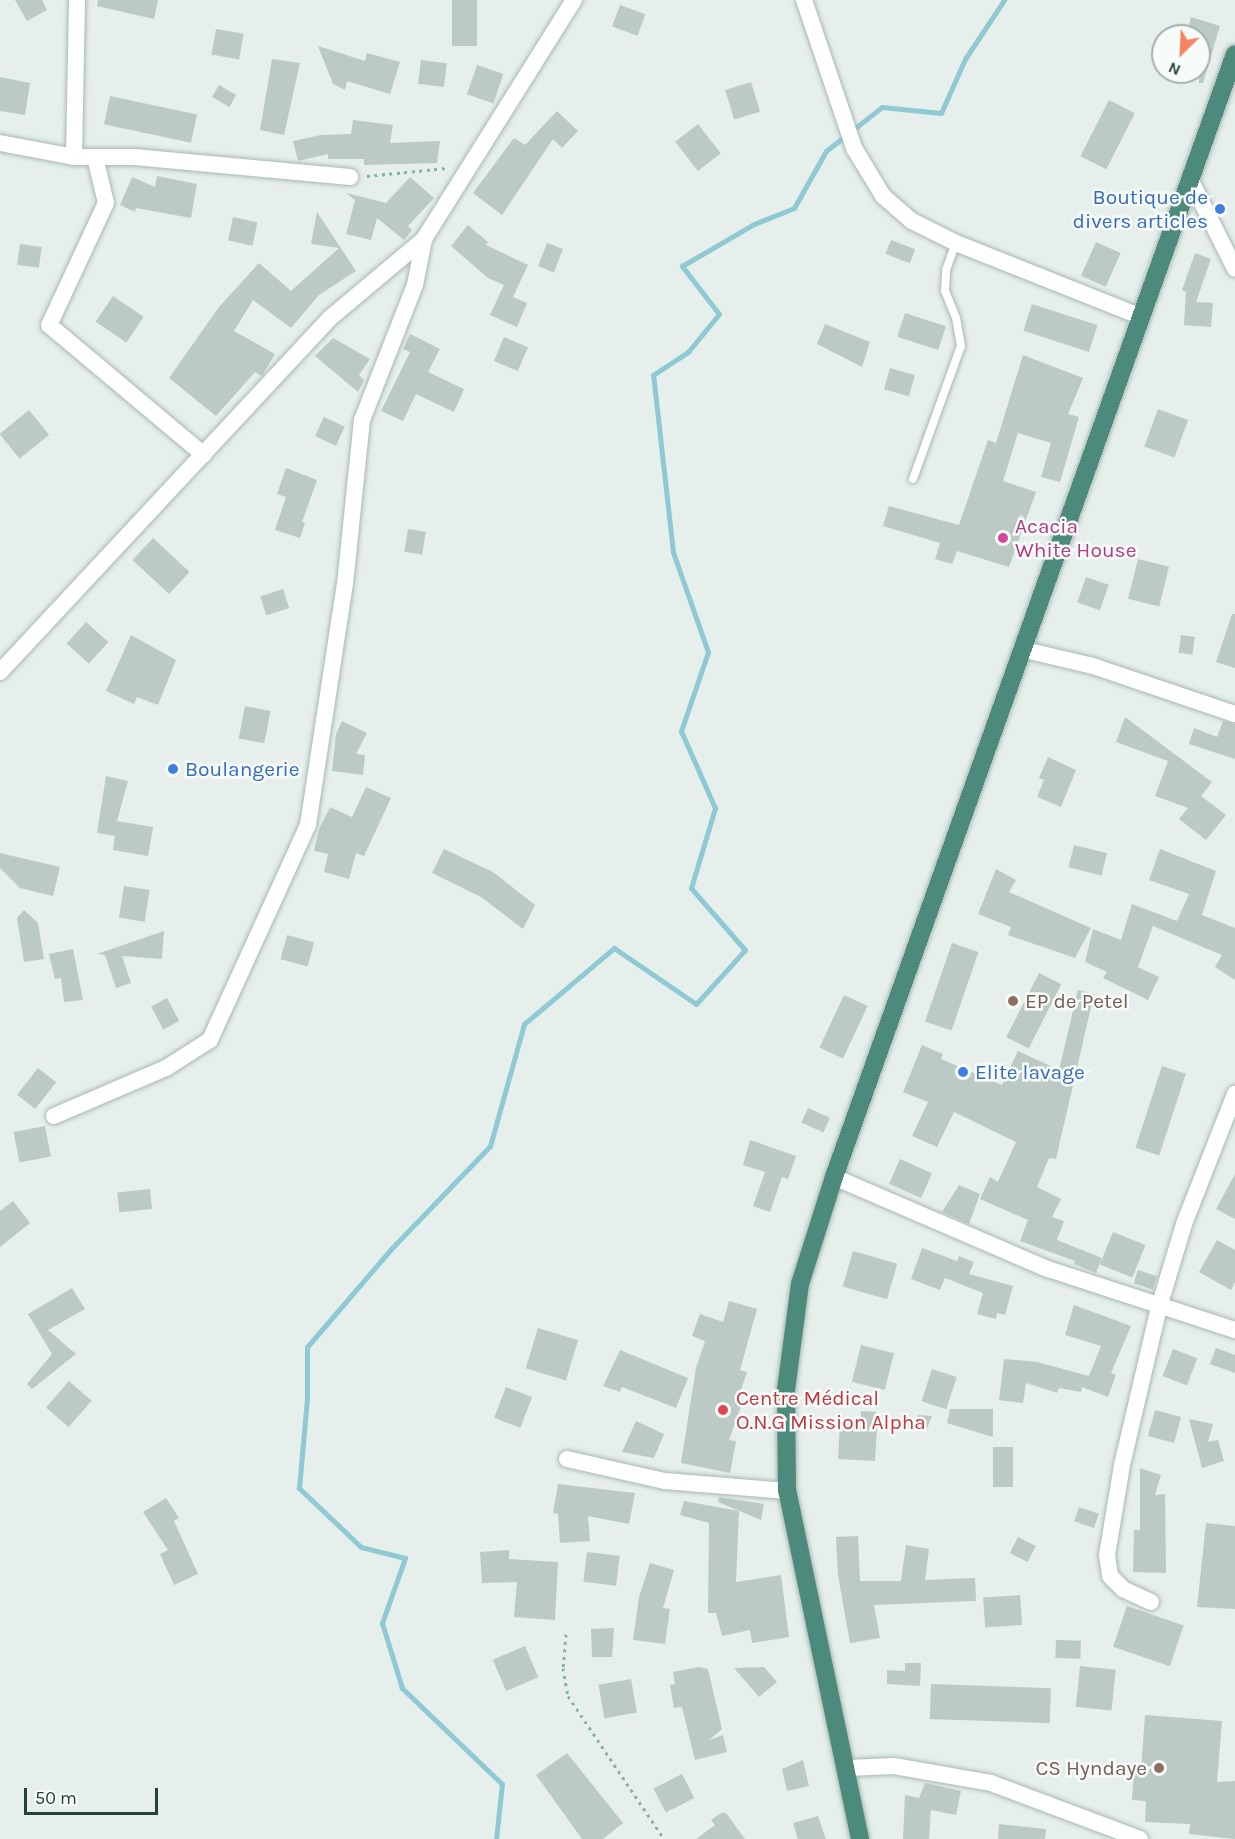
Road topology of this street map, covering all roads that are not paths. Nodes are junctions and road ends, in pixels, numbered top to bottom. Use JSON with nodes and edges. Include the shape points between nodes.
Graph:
{"nodes":[{"id":1,"x":78,"y":0,"type":"edge"},
{"id":2,"x":574,"y":0,"type":"edge"},
{"id":3,"x":804,"y":0,"type":"edge"},
{"id":4,"x":1235,"y":54,"type":"edge"},
{"id":5,"x":0,"y":143,"type":"edge"},
{"id":6,"x":74,"y":157,"type":"junction"},
{"id":7,"x":94,"y":157,"type":"junction"},
{"id":8,"x":350,"y":177,"type":"road end"},
{"id":9,"x":1191,"y":182,"type":"junction"},
{"id":10,"x":424,"y":239,"type":"junction"},
{"id":11,"x":956,"y":243,"type":"junction"},
{"id":12,"x":1235,"y":269,"type":"edge"},
{"id":13,"x":1139,"y":316,"type":"junction"},
{"id":14,"x":204,"y":455,"type":"junction"},
{"id":15,"x":913,"y":479,"type":"dead end"},
{"id":16,"x":1025,"y":650,"type":"junction"},
{"id":17,"x":0,"y":672,"type":"edge"},
{"id":18,"x":1235,"y":714,"type":"edge"},
{"id":19,"x":1235,"y":1094,"type":"edge"},
{"id":20,"x":54,"y":1116,"type":"dead end"},
{"id":21,"x":834,"y":1177,"type":"junction"},
{"id":22,"x":1159,"y":1307,"type":"junction"},
{"id":23,"x":1235,"y":1330,"type":"edge"},
{"id":24,"x":567,"y":1459,"type":"dead end"},
{"id":25,"x":787,"y":1491,"type":"junction"},
{"id":26,"x":1151,"y":1602,"type":"dead end"},
{"id":27,"x":848,"y":1768,"type":"junction"},
{"id":28,"x":860,"y":1839,"type":"edge"},
{"id":29,"x":1140,"y":1839,"type":"edge"}],
"edges":[{"from":1,"to":6,"type":"street"},
{"from":2,"to":10,"type":"street"},
{"from":3,"to":11,"type":"street","via":[[854,148],[882,195],[912,221]]},
{"from":4,"to":9,"type":"highway"},
{"from":5,"to":6,"type":"street"},
{"from":6,"to":7,"type":"street"},
{"from":7,"to":8,"type":"street","via":[[134,157]]},
{"from":7,"to":14,"type":"street","via":[[106,203],[49,325]]},
{"from":9,"to":12,"type":"street"},
{"from":9,"to":13,"type":"highway"},
{"from":10,"to":14,"type":"street","via":[[330,318]]},
{"from":10,"to":20,"type":"street","via":[[415,285],[362,420],[345,584],[308,825],[210,1040],[166,1068]]},
{"from":11,"to":13,"type":"street"},
{"from":11,"to":15,"type":"lane","via":[[946,270],[945,291],[956,318],[961,346]]},
{"from":13,"to":16,"type":"highway"},
{"from":14,"to":17,"type":"street"},
{"from":16,"to":18,"type":"street","via":[[1093,666]]},
{"from":16,"to":21,"type":"highway"},
{"from":19,"to":22,"type":"street","via":[[1184,1224]]},
{"from":21,"to":22,"type":"street","via":[[1048,1269]]},
{"from":21,"to":25,"type":"highway","via":[[800,1284],[786,1390]]},
{"from":22,"to":23,"type":"street"},
{"from":22,"to":26,"type":"street","via":[[1122,1465],[1107,1555],[1110,1576],[1124,1589]]},
{"from":24,"to":25,"type":"street","via":[[665,1482]]},
{"from":25,"to":27,"type":"highway","via":[[817,1645]]},
{"from":27,"to":28,"type":"highway"},
{"from":27,"to":29,"type":"street","via":[[894,1766],[991,1783]]}]}
